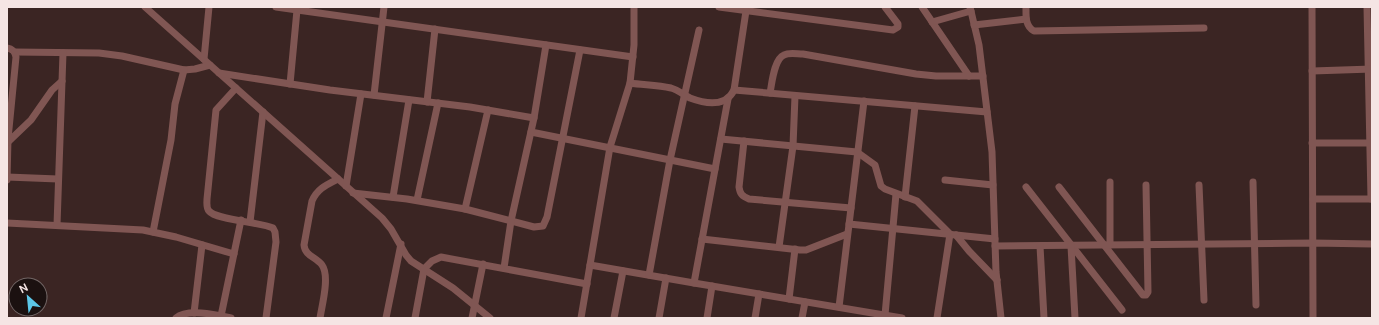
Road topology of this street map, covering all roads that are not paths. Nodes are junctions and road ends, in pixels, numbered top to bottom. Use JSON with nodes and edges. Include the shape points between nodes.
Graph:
{"nodes":[{"id":1,"x":145,"y":7,"type":"edge"},
{"id":2,"x":209,"y":7,"type":"edge"},
{"id":3,"x":277,"y":7,"type":"edge"},
{"id":4,"x":384,"y":7,"type":"edge"},
{"id":5,"x":634,"y":7,"type":"edge"},
{"id":6,"x":719,"y":7,"type":"edge"},
{"id":7,"x":885,"y":7,"type":"edge"},
{"id":8,"x":922,"y":7,"type":"edge"},
{"id":9,"x":1026,"y":7,"type":"edge"},
{"id":10,"x":1312,"y":7,"type":"edge"},
{"id":11,"x":1367,"y":7,"type":"edge"},
{"id":12,"x":970,"y":9,"type":"edge"},
{"id":13,"x":297,"y":10,"type":"junction"},
{"id":14,"x":746,"y":11,"type":"junction"},
{"id":15,"x":1026,"y":19,"type":"junction"},
{"id":16,"x":382,"y":22,"type":"junction"},
{"id":17,"x":932,"y":22,"type":"junction"},
{"id":18,"x":974,"y":25,"type":"junction"},
{"id":19,"x":1204,"y":28,"type":"dead end"},
{"id":20,"x":435,"y":29,"type":"junction"},
{"id":21,"x":699,"y":30,"type":"dead end"},
{"id":22,"x":546,"y":45,"type":"junction"},
{"id":23,"x":7,"y":48,"type":"edge"},
{"id":24,"x":580,"y":50,"type":"junction"},
{"id":25,"x":15,"y":52,"type":"junction"},
{"id":26,"x":63,"y":53,"type":"junction"},
{"id":27,"x":633,"y":57,"type":"junction"},
{"id":28,"x":204,"y":59,"type":"junction"},
{"id":29,"x":210,"y":65,"type":"junction"},
{"id":30,"x":1370,"y":69,"type":"edge"},
{"id":31,"x":184,"y":70,"type":"junction"},
{"id":32,"x":1312,"y":71,"type":"junction"},
{"id":33,"x":219,"y":73,"type":"junction"},
{"id":34,"x":969,"y":76,"type":"junction"},
{"id":35,"x":983,"y":76,"type":"junction"},
{"id":36,"x":10,"y":78,"type":"edge"},
{"id":37,"x":62,"y":81,"type":"junction"},
{"id":38,"x":630,"y":83,"type":"junction"},
{"id":39,"x":290,"y":84,"type":"junction"},
{"id":40,"x":236,"y":88,"type":"junction"},
{"id":41,"x":734,"y":90,"type":"junction"},
{"id":42,"x":770,"y":93,"type":"junction"},
{"id":43,"x":361,"y":94,"type":"junction"},
{"id":44,"x":684,"y":94,"type":"junction"},
{"id":45,"x":374,"y":95,"type":"junction"},
{"id":46,"x":796,"y":96,"type":"junction"},
{"id":47,"x":728,"y":99,"type":"junction"},
{"id":48,"x":409,"y":100,"type":"junction"},
{"id":49,"x":427,"y":102,"type":"junction"},
{"id":50,"x":864,"y":102,"type":"junction"},
{"id":51,"x":438,"y":103,"type":"junction"},
{"id":52,"x":915,"y":106,"type":"junction"},
{"id":53,"x":488,"y":110,"type":"junction"},
{"id":54,"x":263,"y":112,"type":"junction"},
{"id":55,"x":987,"y":112,"type":"junction"},
{"id":56,"x":534,"y":118,"type":"junction"},
{"id":57,"x":8,"y":127,"type":"edge"},
{"id":58,"x":531,"y":132,"type":"junction"},
{"id":59,"x":562,"y":138,"type":"junction"},
{"id":60,"x":721,"y":139,"type":"junction"},
{"id":61,"x":744,"y":141,"type":"junction"},
{"id":62,"x":8,"y":142,"type":"junction"},
{"id":63,"x":1312,"y":143,"type":"junction"},
{"id":64,"x":1371,"y":143,"type":"edge"},
{"id":65,"x":793,"y":146,"type":"junction"},
{"id":66,"x":610,"y":148,"type":"junction"},
{"id":67,"x":857,"y":152,"type":"junction"},
{"id":68,"x":670,"y":160,"type":"junction"},
{"id":69,"x":715,"y":169,"type":"junction"},
{"id":70,"x":7,"y":177,"type":"edge"},
{"id":71,"x":58,"y":179,"type":"junction"},
{"id":72,"x":338,"y":179,"type":"junction"},
{"id":73,"x":7,"y":180,"type":"edge"},
{"id":74,"x":945,"y":180,"type":"dead end"},
{"id":75,"x":1110,"y":182,"type":"dead end"},
{"id":76,"x":1253,"y":182,"type":"dead end"},
{"id":77,"x":993,"y":185,"type":"junction"},
{"id":78,"x":1146,"y":185,"type":"dead end"},
{"id":79,"x":1199,"y":185,"type":"dead end"},
{"id":80,"x":346,"y":186,"type":"junction"},
{"id":81,"x":1026,"y":187,"type":"dead end"},
{"id":82,"x":1059,"y":187,"type":"dead end"},
{"id":83,"x":353,"y":193,"type":"junction"},
{"id":84,"x":896,"y":194,"type":"junction"},
{"id":85,"x":393,"y":197,"type":"junction"},
{"id":86,"x":905,"y":197,"type":"junction"},
{"id":87,"x":1313,"y":199,"type":"junction"},
{"id":88,"x":1371,"y":199,"type":"edge"},
{"id":89,"x":417,"y":200,"type":"junction"},
{"id":90,"x":785,"y":202,"type":"junction"},
{"id":91,"x":850,"y":208,"type":"junction"},
{"id":92,"x":465,"y":209,"type":"junction"},
{"id":93,"x":241,"y":220,"type":"junction"},
{"id":94,"x":511,"y":221,"type":"junction"},
{"id":95,"x":250,"y":222,"type":"junction"},
{"id":96,"x":7,"y":223,"type":"edge"},
{"id":97,"x":849,"y":224,"type":"junction"},
{"id":98,"x":57,"y":225,"type":"junction"},
{"id":99,"x":893,"y":228,"type":"junction"},
{"id":100,"x":153,"y":232,"type":"junction"},
{"id":101,"x":847,"y":234,"type":"junction"},
{"id":102,"x":953,"y":234,"type":"junction"},
{"id":103,"x":702,"y":239,"type":"junction"},
{"id":104,"x":995,"y":242,"type":"junction"},
{"id":105,"x":1313,"y":243,"type":"junction"},
{"id":106,"x":401,"y":244,"type":"junction"},
{"id":107,"x":1202,"y":244,"type":"junction"},
{"id":108,"x":1255,"y":244,"type":"junction"},
{"id":109,"x":1372,"y":244,"type":"edge"},
{"id":110,"x":202,"y":245,"type":"junction"},
{"id":111,"x":1147,"y":245,"type":"junction"},
{"id":112,"x":1040,"y":246,"type":"junction"},
{"id":113,"x":1071,"y":246,"type":"junction"},
{"id":114,"x":1107,"y":246,"type":"junction"},
{"id":115,"x":779,"y":247,"type":"junction"},
{"id":116,"x":795,"y":250,"type":"junction"},
{"id":117,"x":234,"y":254,"type":"junction"},
{"id":118,"x":482,"y":264,"type":"junction"},
{"id":119,"x":590,"y":265,"type":"junction"},
{"id":120,"x":504,"y":268,"type":"junction"},
{"id":121,"x":424,"y":269,"type":"junction"},
{"id":122,"x":623,"y":271,"type":"junction"},
{"id":123,"x":649,"y":275,"type":"junction"},
{"id":124,"x":666,"y":278,"type":"junction"},
{"id":125,"x":997,"y":280,"type":"junction"},
{"id":126,"x":587,"y":284,"type":"junction"},
{"id":127,"x":694,"y":284,"type":"junction"},
{"id":128,"x":712,"y":286,"type":"junction"},
{"id":129,"x":759,"y":294,"type":"junction"},
{"id":130,"x":789,"y":299,"type":"junction"},
{"id":131,"x":1204,"y":300,"type":"dead end"},
{"id":132,"x":805,"y":302,"type":"junction"},
{"id":133,"x":474,"y":304,"type":"junction"},
{"id":134,"x":1256,"y":305,"type":"dead end"},
{"id":135,"x":839,"y":307,"type":"junction"},
{"id":136,"x":1122,"y":310,"type":"dead end"},
{"id":137,"x":194,"y":313,"type":"junction"},
{"id":138,"x":858,"y":314,"type":"edge"},
{"id":139,"x":885,"y":315,"type":"junction"},
{"id":140,"x":221,"y":316,"type":"junction"},
{"id":141,"x":176,"y":318,"type":"edge"},
{"id":142,"x":231,"y":318,"type":"edge"},
{"id":143,"x":266,"y":318,"type":"edge"},
{"id":144,"x":320,"y":318,"type":"edge"},
{"id":145,"x":386,"y":318,"type":"edge"},
{"id":146,"x":415,"y":318,"type":"edge"},
{"id":147,"x":472,"y":318,"type":"edge"},
{"id":148,"x":490,"y":318,"type":"edge"},
{"id":149,"x":581,"y":318,"type":"edge"},
{"id":150,"x":614,"y":318,"type":"edge"},
{"id":151,"x":659,"y":318,"type":"edge"},
{"id":152,"x":707,"y":318,"type":"edge"},
{"id":153,"x":755,"y":318,"type":"edge"},
{"id":154,"x":802,"y":318,"type":"edge"},
{"id":155,"x":902,"y":318,"type":"edge"},
{"id":156,"x":936,"y":318,"type":"edge"},
{"id":157,"x":1001,"y":318,"type":"edge"},
{"id":158,"x":1044,"y":318,"type":"edge"},
{"id":159,"x":1075,"y":318,"type":"edge"},
{"id":160,"x":1313,"y":318,"type":"edge"}],
"edges":[{"from":1,"to":28,"type":"street"},
{"from":2,"to":28,"type":"street"},
{"from":3,"to":13,"type":"street"},
{"from":4,"to":16,"type":"street"},
{"from":5,"to":27,"type":"street"},
{"from":6,"to":14,"type":"street"},
{"from":7,"to":14,"type":"street","via":[[898,24],[896,29]]},
{"from":8,"to":17,"type":"street"},
{"from":9,"to":15,"type":"street"},
{"from":10,"to":32,"type":"street"},
{"from":11,"to":30,"type":"street"},
{"from":12,"to":17,"type":"street"},
{"from":12,"to":18,"type":"street"},
{"from":13,"to":16,"type":"street"},
{"from":13,"to":39,"type":"street"},
{"from":14,"to":41,"type":"street"},
{"from":15,"to":18,"type":"street"},
{"from":15,"to":19,"type":"street","via":[[1030,29],[1034,31]]},
{"from":16,"to":20,"type":"street"},
{"from":16,"to":45,"type":"street"},
{"from":17,"to":34,"type":"street"},
{"from":18,"to":35,"type":"street"},
{"from":20,"to":22,"type":"street"},
{"from":20,"to":49,"type":"street"},
{"from":21,"to":44,"type":"street"},
{"from":22,"to":24,"type":"street"},
{"from":22,"to":56,"type":"street"},
{"from":23,"to":25,"type":"street"},
{"from":24,"to":27,"type":"street"},
{"from":24,"to":59,"type":"street"},
{"from":25,"to":26,"type":"street"},
{"from":25,"to":36,"type":"street"},
{"from":26,"to":31,"type":"street","via":[[112,55]]},
{"from":26,"to":37,"type":"street"},
{"from":27,"to":38,"type":"street"},
{"from":28,"to":29,"type":"street"},
{"from":29,"to":31,"type":"street"},
{"from":29,"to":33,"type":"street"},
{"from":30,"to":32,"type":"street"},
{"from":30,"to":64,"type":"street"},
{"from":31,"to":100,"type":"street","via":[[175,104],[172,140]]},
{"from":32,"to":63,"type":"street"},
{"from":33,"to":39,"type":"street"},
{"from":33,"to":40,"type":"street"},
{"from":34,"to":35,"type":"street"},
{"from":34,"to":42,"type":"street","via":[[916,74],[792,54],[779,58]]},
{"from":35,"to":55,"type":"street"},
{"from":36,"to":57,"type":"street"},
{"from":37,"to":62,"type":"street","via":[[52,90],[31,120]]},
{"from":37,"to":71,"type":"street"},
{"from":38,"to":44,"type":"street","via":[[660,86]]},
{"from":38,"to":66,"type":"street"},
{"from":39,"to":43,"type":"street"},
{"from":40,"to":54,"type":"street"},
{"from":40,"to":93,"type":"street","via":[[216,110],[207,207],[219,217]]},
{"from":41,"to":42,"type":"street"},
{"from":41,"to":47,"type":"street"},
{"from":42,"to":46,"type":"street"},
{"from":43,"to":45,"type":"street"},
{"from":43,"to":80,"type":"street"},
{"from":44,"to":47,"type":"street","via":[[702,102],[714,103]]},
{"from":44,"to":68,"type":"street"},
{"from":45,"to":48,"type":"street"},
{"from":46,"to":50,"type":"street"},
{"from":46,"to":65,"type":"street"},
{"from":47,"to":60,"type":"street"},
{"from":48,"to":49,"type":"street"},
{"from":48,"to":85,"type":"street"},
{"from":49,"to":51,"type":"street"},
{"from":50,"to":52,"type":"street"},
{"from":50,"to":67,"type":"street"},
{"from":51,"to":53,"type":"street"},
{"from":51,"to":89,"type":"street"},
{"from":52,"to":55,"type":"street"},
{"from":52,"to":86,"type":"street"},
{"from":53,"to":56,"type":"street"},
{"from":53,"to":92,"type":"street"},
{"from":54,"to":72,"type":"street"},
{"from":54,"to":95,"type":"street"},
{"from":55,"to":77,"type":"street"},
{"from":56,"to":58,"type":"street"},
{"from":57,"to":62,"type":"street"},
{"from":58,"to":59,"type":"street"},
{"from":58,"to":94,"type":"street"},
{"from":59,"to":66,"type":"street"},
{"from":59,"to":94,"type":"street","via":[[546,222],[543,226],[534,228]]},
{"from":60,"to":61,"type":"street"},
{"from":60,"to":69,"type":"street"},
{"from":61,"to":65,"type":"street"},
{"from":61,"to":90,"type":"street","via":[[739,179],[740,193],[743,197]]},
{"from":62,"to":70,"type":"street"},
{"from":63,"to":64,"type":"street"},
{"from":63,"to":87,"type":"street"},
{"from":64,"to":88,"type":"street"},
{"from":65,"to":67,"type":"street"},
{"from":65,"to":90,"type":"street"},
{"from":66,"to":68,"type":"street"},
{"from":66,"to":119,"type":"street"},
{"from":67,"to":84,"type":"street","via":[[875,165],[881,186]]},
{"from":67,"to":91,"type":"street"},
{"from":68,"to":69,"type":"street"},
{"from":68,"to":123,"type":"street"},
{"from":69,"to":103,"type":"street"},
{"from":70,"to":71,"type":"street"},
{"from":70,"to":73,"type":"street"},
{"from":71,"to":98,"type":"street"},
{"from":72,"to":80,"type":"street"},
{"from":72,"to":144,"type":"street","via":[[323,186],[314,196],[304,245],[304,250],[322,265],[326,275]]},
{"from":74,"to":77,"type":"street"},
{"from":75,"to":114,"type":"street"},
{"from":76,"to":108,"type":"street"},
{"from":77,"to":104,"type":"street"},
{"from":78,"to":111,"type":"street"},
{"from":79,"to":107,"type":"street"},
{"from":80,"to":83,"type":"street"},
{"from":81,"to":113,"type":"street"},
{"from":82,"to":114,"type":"street"},
{"from":83,"to":85,"type":"street"},
{"from":83,"to":106,"type":"street","via":[[382,218]]},
{"from":84,"to":86,"type":"street"},
{"from":84,"to":99,"type":"street"},
{"from":85,"to":89,"type":"street"},
{"from":86,"to":102,"type":"street","via":[[917,201]]},
{"from":87,"to":88,"type":"street"},
{"from":87,"to":105,"type":"street"},
{"from":89,"to":92,"type":"street"},
{"from":90,"to":91,"type":"street"},
{"from":90,"to":115,"type":"street"},
{"from":91,"to":97,"type":"street"},
{"from":92,"to":94,"type":"street"},
{"from":93,"to":95,"type":"street"},
{"from":93,"to":117,"type":"street"},
{"from":94,"to":120,"type":"street"},
{"from":95,"to":143,"type":"street","via":[[273,228],[276,236]]},
{"from":96,"to":98,"type":"street"},
{"from":97,"to":99,"type":"street"},
{"from":97,"to":101,"type":"street"},
{"from":98,"to":100,"type":"street"},
{"from":99,"to":102,"type":"street"},
{"from":99,"to":139,"type":"street"},
{"from":100,"to":110,"type":"street"},
{"from":101,"to":116,"type":"street","via":[[806,250]]},
{"from":101,"to":135,"type":"street"},
{"from":102,"to":104,"type":"street"},
{"from":102,"to":125,"type":"street"},
{"from":102,"to":156,"type":"street"},
{"from":103,"to":115,"type":"street"},
{"from":103,"to":127,"type":"street"},
{"from":104,"to":112,"type":"street"},
{"from":104,"to":125,"type":"street"},
{"from":105,"to":108,"type":"street"},
{"from":105,"to":109,"type":"street"},
{"from":105,"to":160,"type":"street"},
{"from":106,"to":121,"type":"street","via":[[406,255]]},
{"from":106,"to":145,"type":"street"},
{"from":107,"to":108,"type":"street"},
{"from":107,"to":111,"type":"street"},
{"from":107,"to":131,"type":"street"},
{"from":108,"to":134,"type":"street"},
{"from":110,"to":117,"type":"street"},
{"from":110,"to":137,"type":"street"},
{"from":111,"to":114,"type":"street"},
{"from":111,"to":114,"type":"street","via":[[1146,295],[1143,295]]},
{"from":112,"to":113,"type":"street"},
{"from":112,"to":158,"type":"street"},
{"from":113,"to":114,"type":"street"},
{"from":113,"to":136,"type":"street"},
{"from":113,"to":159,"type":"street"},
{"from":115,"to":116,"type":"street"},
{"from":116,"to":130,"type":"street"},
{"from":117,"to":140,"type":"street"},
{"from":118,"to":120,"type":"street"},
{"from":118,"to":121,"type":"street","via":[[441,257]]},
{"from":118,"to":133,"type":"street"},
{"from":119,"to":122,"type":"street"},
{"from":119,"to":126,"type":"street"},
{"from":120,"to":126,"type":"street"},
{"from":121,"to":133,"type":"street"},
{"from":121,"to":146,"type":"street"},
{"from":122,"to":123,"type":"street"},
{"from":122,"to":150,"type":"street"},
{"from":123,"to":124,"type":"street"},
{"from":124,"to":127,"type":"street"},
{"from":124,"to":151,"type":"street"},
{"from":125,"to":157,"type":"street"},
{"from":126,"to":149,"type":"street"},
{"from":127,"to":128,"type":"street"},
{"from":128,"to":129,"type":"street"},
{"from":128,"to":152,"type":"street"},
{"from":129,"to":130,"type":"street"},
{"from":129,"to":153,"type":"street"},
{"from":130,"to":132,"type":"street"},
{"from":132,"to":135,"type":"street"},
{"from":132,"to":154,"type":"street"},
{"from":133,"to":147,"type":"street"},
{"from":133,"to":148,"type":"street"},
{"from":135,"to":138,"type":"street"},
{"from":137,"to":140,"type":"street"},
{"from":137,"to":141,"type":"street","via":[[181,314]]},
{"from":138,"to":139,"type":"street"},
{"from":139,"to":155,"type":"street"},
{"from":140,"to":142,"type":"street"}]}
